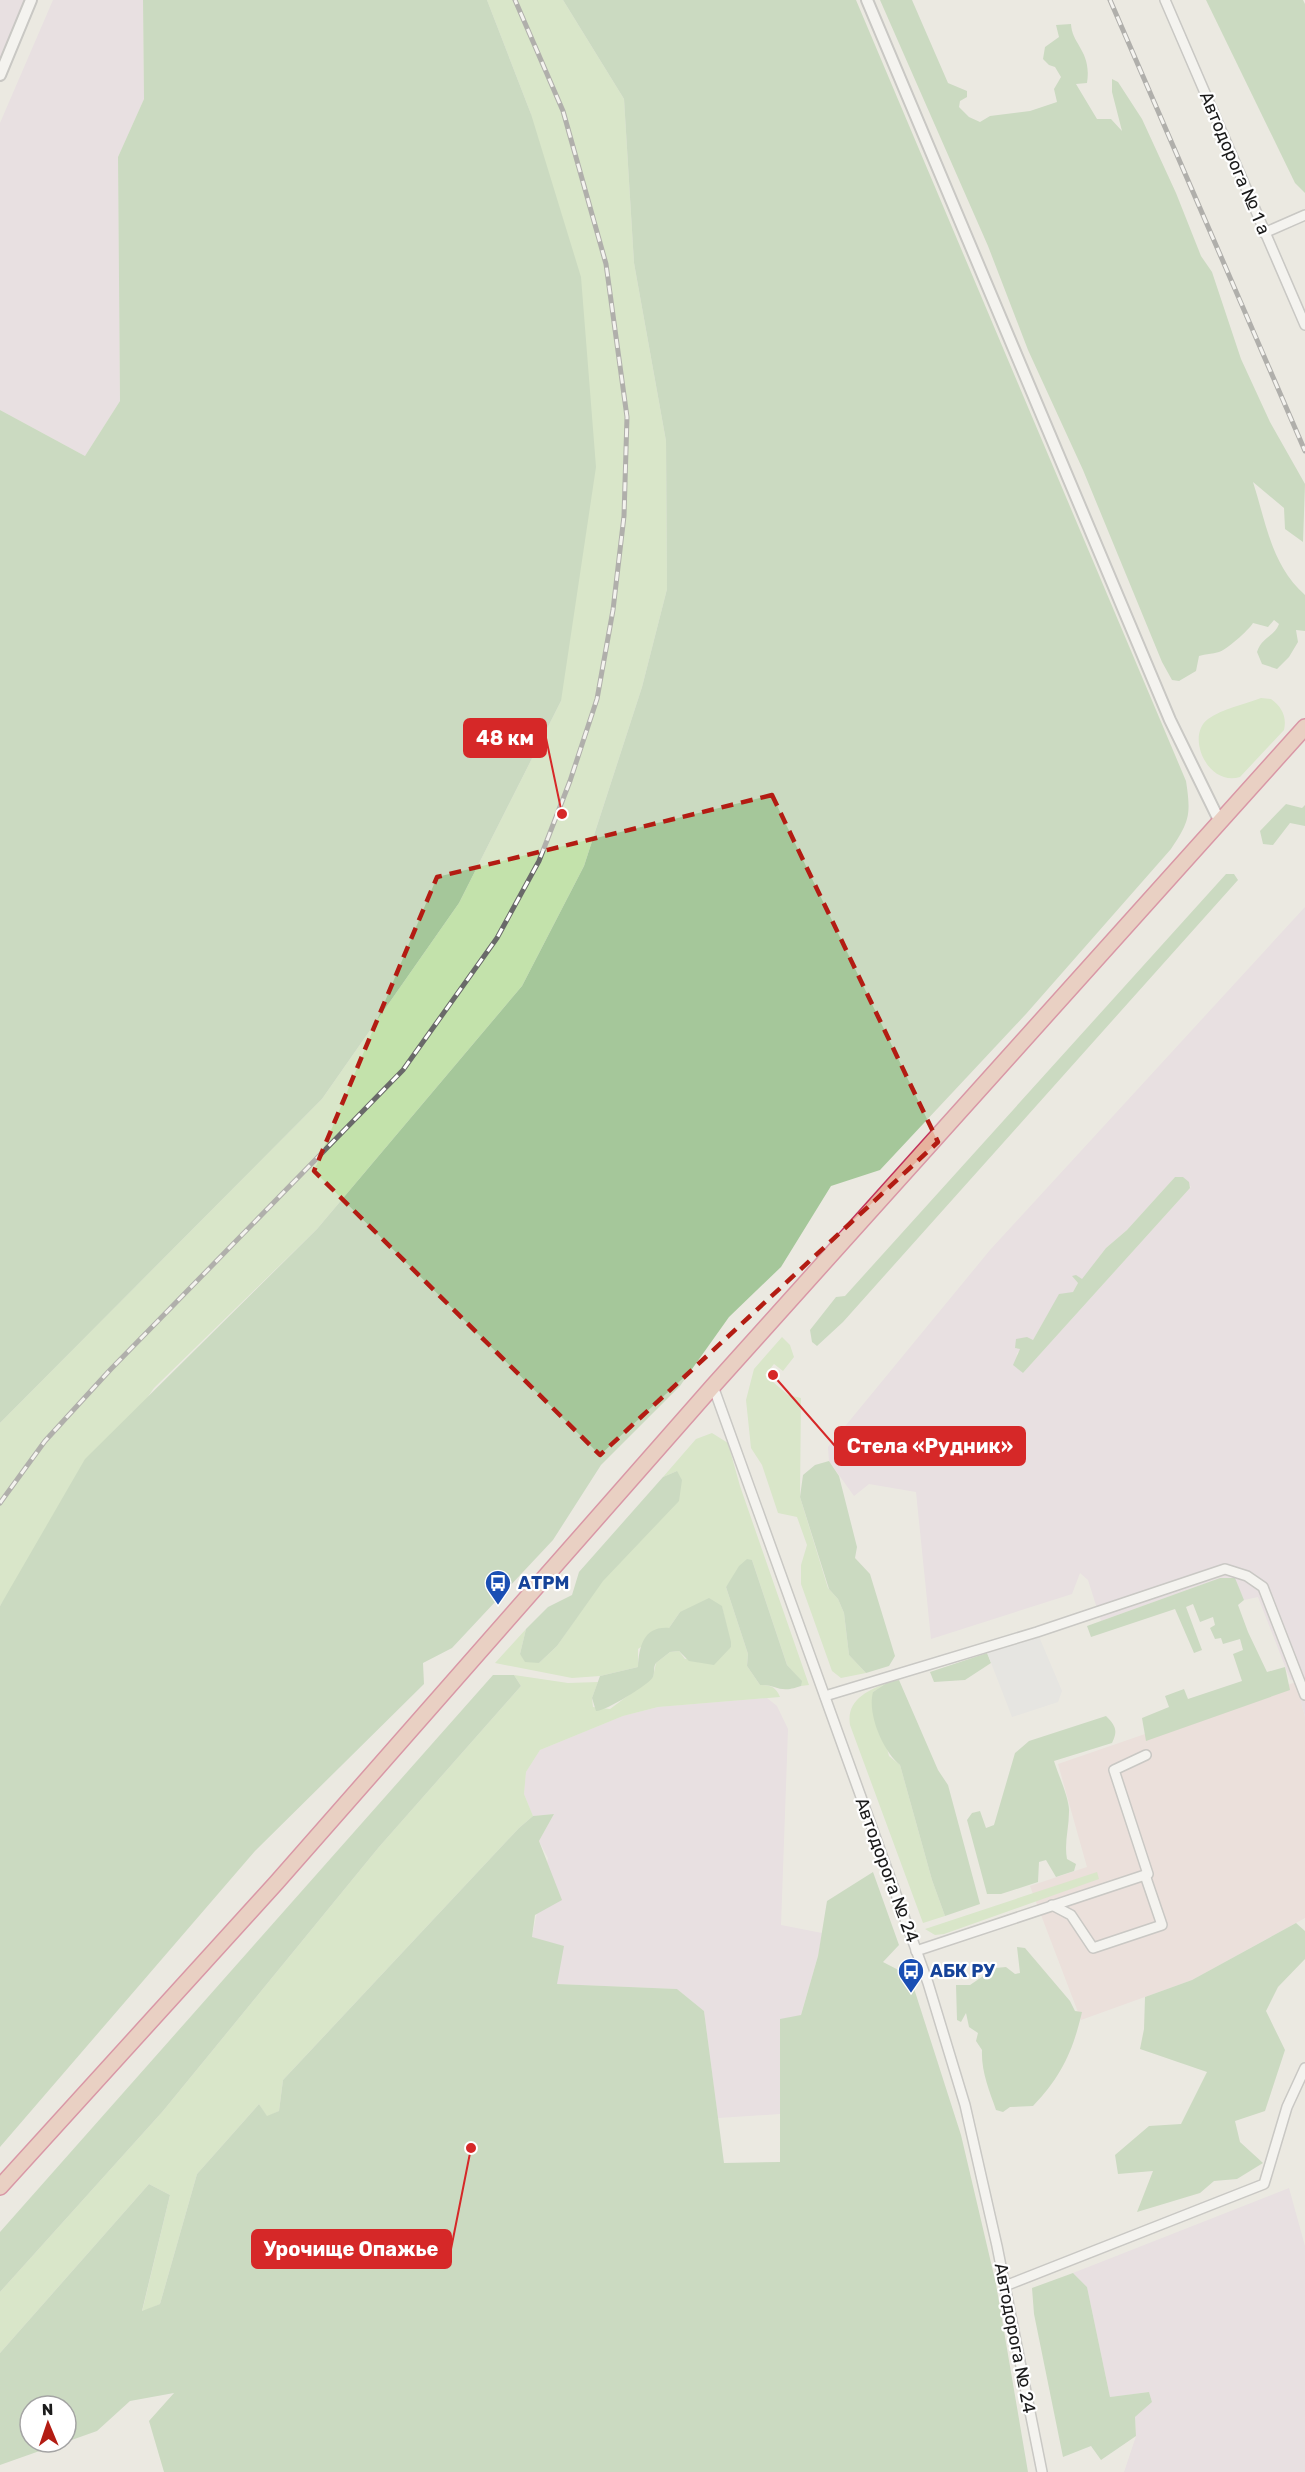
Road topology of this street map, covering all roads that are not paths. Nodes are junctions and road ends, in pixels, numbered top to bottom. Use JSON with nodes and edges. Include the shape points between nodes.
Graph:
{"nodes":[{"id":1,"x":31,"y":0,"type":"edge"},
{"id":2,"x":867,"y":0,"type":"edge"},
{"id":3,"x":1165,"y":0,"type":"edge"},
{"id":4,"x":0,"y":75,"type":"edge"},
{"id":5,"x":1305,"y":215,"type":"edge"},
{"id":6,"x":1264,"y":233,"type":"junction"},
{"id":7,"x":1305,"y":325,"type":"edge"},
{"id":8,"x":1305,"y":727,"type":"edge"},
{"id":9,"x":1220,"y":822,"type":"junction"},
{"id":10,"x":713,"y":1386,"type":"junction"},
{"id":11,"x":1305,"y":1695,"type":"edge"},
{"id":12,"x":825,"y":1696,"type":"junction"},
{"id":13,"x":1146,"y":1755,"type":"dead end"},
{"id":14,"x":1145,"y":1875,"type":"junction"},
{"id":15,"x":1052,"y":1905,"type":"junction"},
{"id":16,"x":916,"y":1951,"type":"junction"},
{"id":17,"x":1305,"y":2068,"type":"edge"},
{"id":18,"x":0,"y":2187,"type":"edge"},
{"id":19,"x":1005,"y":2286,"type":"junction"},
{"id":20,"x":1042,"y":2472,"type":"edge"}],
"edges":[{"from":1,"to":4,"type":"street"},
{"from":2,"to":9,"type":"street","via":[[1170,720]]},
{"from":3,"to":6,"type":"street","name":"Автодорога № 1 а"},
{"from":5,"to":6,"type":"street"},
{"from":6,"to":7,"type":"street","name":"Автодорога № 1 а"},
{"from":8,"to":9,"type":"highway"},
{"from":9,"to":10,"type":"highway"},
{"from":10,"to":12,"type":"street","name":"Автодорога № 24"},
{"from":10,"to":18,"type":"highway","via":[[277,1882]]},
{"from":11,"to":12,"type":"street","via":[[1263,1587],[1247,1576],[1225,1569],[1037,1632]]},
{"from":12,"to":16,"type":"street","name":"Автодорога № 24"},
{"from":13,"to":14,"type":"street","via":[[1114,1770],[1148,1874]]},
{"from":14,"to":15,"type":"street"},
{"from":14,"to":15,"type":"street","via":[[1162,1925],[1093,1948],[1071,1915]]},
{"from":15,"to":16,"type":"street"},
{"from":16,"to":19,"type":"street","name":"Автодорога № 24","via":[[965,2105]]},
{"from":17,"to":19,"type":"street","via":[[1287,2107],[1264,2184]]},
{"from":19,"to":20,"type":"street","name":"Автодорога № 24"}]}
